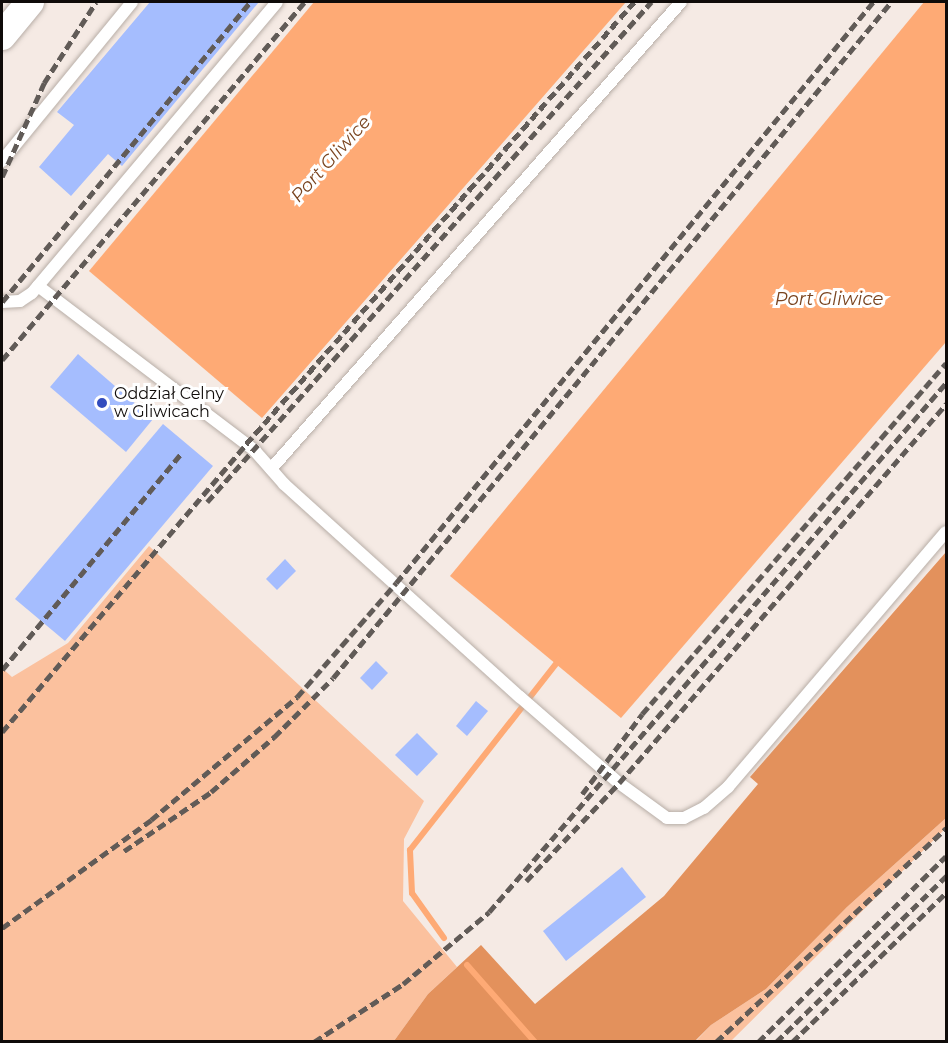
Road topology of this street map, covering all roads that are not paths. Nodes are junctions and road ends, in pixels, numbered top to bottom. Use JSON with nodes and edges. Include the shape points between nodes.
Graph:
{"nodes":[{"id":1,"x":30,"y":2,"type":"edge"},
{"id":2,"x":132,"y":2,"type":"edge"},
{"id":3,"x":277,"y":2,"type":"edge"},
{"id":4,"x":681,"y":2,"type":"edge"},
{"id":5,"x":2,"y":36,"type":"edge"},
{"id":6,"x":2,"y":161,"type":"edge"},
{"id":7,"x":39,"y":286,"type":"junction"},
{"id":8,"x":2,"y":302,"type":"edge"},
{"id":9,"x":271,"y":469,"type":"junction"},
{"id":10,"x":946,"y":532,"type":"edge"}],
"edges":[{"from":1,"to":5,"type":"street"},
{"from":2,"to":6,"type":"lane"},
{"from":3,"to":7,"type":"lane"},
{"from":4,"to":9,"type":"lane"},
{"from":7,"to":8,"type":"lane","via":[[20,301]]},
{"from":7,"to":9,"type":"lane","via":[[255,451]]},
{"from":9,"to":10,"type":"lane","via":[[520,697],[649,808],[667,818],[684,818],[704,808],[728,787]]}]}
